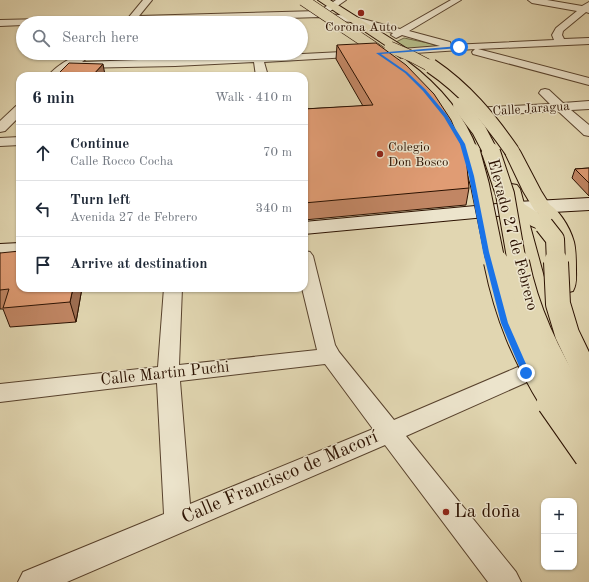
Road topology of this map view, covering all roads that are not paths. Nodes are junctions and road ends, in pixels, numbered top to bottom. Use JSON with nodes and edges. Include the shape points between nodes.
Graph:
{"nodes":[{"id":1,"x":148,"y":0,"type":"edge"},
{"id":2,"x":457,"y":0,"type":"edge"},
{"id":3,"x":532,"y":0,"type":"edge"},
{"id":4,"x":246,"y":5,"type":"dead end"},
{"id":5,"x":323,"y":5,"type":"edge"},
{"id":6,"x":587,"y":8,"type":"edge"},
{"id":7,"x":45,"y":12,"type":"dead end"},
{"id":8,"x":41,"y":16,"type":"edge"},
{"id":9,"x":134,"y":16,"type":"edge"},
{"id":10,"x":249,"y":16,"type":"edge"},
{"id":11,"x":269,"y":16,"type":"edge"},
{"id":12,"x":0,"y":23,"type":"edge"},
{"id":13,"x":16,"y":23,"type":"edge"},
{"id":14,"x":401,"y":32,"type":"junction"},
{"id":15,"x":589,"y":41,"type":"edge"},
{"id":16,"x":560,"y":43,"type":"junction"},
{"id":17,"x":459,"y":47,"type":"junction"},
{"id":18,"x":383,"y":49,"type":"junction"},
{"id":19,"x":308,"y":53,"type":"edge"},
{"id":20,"x":77,"y":60,"type":"edge"},
{"id":21,"x":210,"y":60,"type":"edge"},
{"id":22,"x":258,"y":60,"type":"edge"},
{"id":23,"x":175,"y":63,"type":"junction"},
{"id":24,"x":68,"y":65,"type":"junction"},
{"id":25,"x":59,"y":72,"type":"edge"},
{"id":26,"x":176,"y":72,"type":"edge"},
{"id":27,"x":261,"y":72,"type":"edge"},
{"id":28,"x":589,"y":82,"type":"edge"},
{"id":29,"x":545,"y":93,"type":"dead end"},
{"id":30,"x":589,"y":105,"type":"edge"},
{"id":31,"x":560,"y":107,"type":"junction"},
{"id":32,"x":474,"y":112,"type":"junction"},
{"id":33,"x":16,"y":113,"type":"edge"},
{"id":34,"x":0,"y":128,"type":"edge"},
{"id":35,"x":589,"y":132,"type":"edge"},
{"id":36,"x":16,"y":141,"type":"edge"},
{"id":37,"x":0,"y":142,"type":"edge"},
{"id":38,"x":589,"y":204,"type":"edge"},
{"id":39,"x":517,"y":208,"type":"junction"},
{"id":40,"x":478,"y":212,"type":"junction"},
{"id":41,"x":543,"y":216,"type":"junction"},
{"id":42,"x":308,"y":228,"type":"edge"},
{"id":43,"x":16,"y":249,"type":"edge"},
{"id":44,"x":0,"y":250,"type":"edge"},
{"id":45,"x":308,"y":272,"type":"edge"},
{"id":46,"x":173,"y":292,"type":"edge"},
{"id":47,"x":330,"y":356,"type":"junction"},
{"id":48,"x":526,"y":373,"type":"junction"},
{"id":49,"x":168,"y":374,"type":"junction"},
{"id":50,"x":584,"y":384,"type":"edge"},
{"id":51,"x":0,"y":393,"type":"edge"},
{"id":52,"x":589,"y":419,"type":"edge"},
{"id":53,"x":389,"y":433,"type":"junction"},
{"id":54,"x":589,"y":456,"type":"edge"},
{"id":55,"x":589,"y":469,"type":"edge"},
{"id":56,"x":178,"y":520,"type":"junction"},
{"id":57,"x":33,"y":582,"type":"edge"},
{"id":58,"x":506,"y":582,"type":"edge"}],
"edges":[{"from":1,"to":9,"type":"street"},
{"from":2,"to":14,"type":"street"},
{"from":3,"to":6,"type":"street"},
{"from":4,"to":10,"type":"street"},
{"from":5,"to":11,"type":"street"},
{"from":5,"to":14,"type":"street"},
{"from":5,"to":18,"type":"main road"},
{"from":5,"to":18,"type":"main road"},
{"from":5,"to":54,"type":"main road","name":"Elevado 27 de Febrero","bridge":true,"via":[[421,81],[447,108],[462,130],[477,166],[507,307],[546,392]]},
{"from":6,"to":16,"type":"street","via":[[559,30],[557,35]]},
{"from":7,"to":8,"type":"street"},
{"from":12,"to":13,"type":"street"},
{"from":14,"to":17,"type":"street"},
{"from":14,"to":18,"type":"street"},
{"from":15,"to":16,"type":"street"},
{"from":16,"to":17,"type":"street"},
{"from":17,"to":18,"type":"street"},
{"from":17,"to":28,"type":"street"},
{"from":18,"to":19,"type":"street"},
{"from":18,"to":32,"type":"main road","via":[[451,84]]},
{"from":18,"to":40,"type":"main road","via":[[424,90],[463,144]]},
{"from":18,"to":41,"type":"main road","bridge":true,"via":[[414,56],[467,93],[497,128],[512,151]]},
{"from":18,"to":52,"type":"main road","name":"Elevado 27 de Febrero","bridge":true,"via":[[442,84],[479,130],[491,154],[505,194],[529,306],[568,390]]},
{"from":20,"to":24,"type":"street"},
{"from":21,"to":23,"type":"street"},
{"from":22,"to":27,"type":"street"},
{"from":23,"to":24,"type":"street"},
{"from":23,"to":26,"type":"street"},
{"from":24,"to":25,"type":"street"},
{"from":29,"to":31,"type":"street"},
{"from":30,"to":31,"type":"street","name":"Calle Jaragua"},
{"from":31,"to":32,"type":"street","name":"Calle Jaragua"},
{"from":31,"to":35,"type":"street"},
{"from":32,"to":39,"type":"main road","via":[[496,147]]},
{"from":33,"to":34,"type":"street"},
{"from":36,"to":37,"type":"street"},
{"from":38,"to":41,"type":"main road"},
{"from":39,"to":40,"type":"main road"},
{"from":39,"to":41,"type":"main road"},
{"from":39,"to":50,"type":"main road","via":[[536,288],[553,331]]},
{"from":40,"to":42,"type":"main road"},
{"from":40,"to":48,"type":"main road","via":[[505,323]]},
{"from":41,"to":50,"type":"main road","bridge":true,"via":[[555,239],[558,304]]},
{"from":43,"to":44,"type":"main road"},
{"from":45,"to":47,"type":"street"},
{"from":46,"to":49,"type":"street"},
{"from":47,"to":49,"type":"street","name":"Calle Martin Puchi"},
{"from":47,"to":53,"type":"street"},
{"from":48,"to":53,"type":"street","name":"Calle Francisco de Macorí"},
{"from":48,"to":55,"type":"main road","via":[[575,452]]},
{"from":49,"to":51,"type":"street","name":"Calle Martin Puchi"},
{"from":49,"to":56,"type":"street"},
{"from":53,"to":56,"type":"street","name":"Calle Francisco de Macorí"},
{"from":53,"to":58,"type":"street"},
{"from":56,"to":57,"type":"street","name":"Calle Francisco de Macorí"}]}
